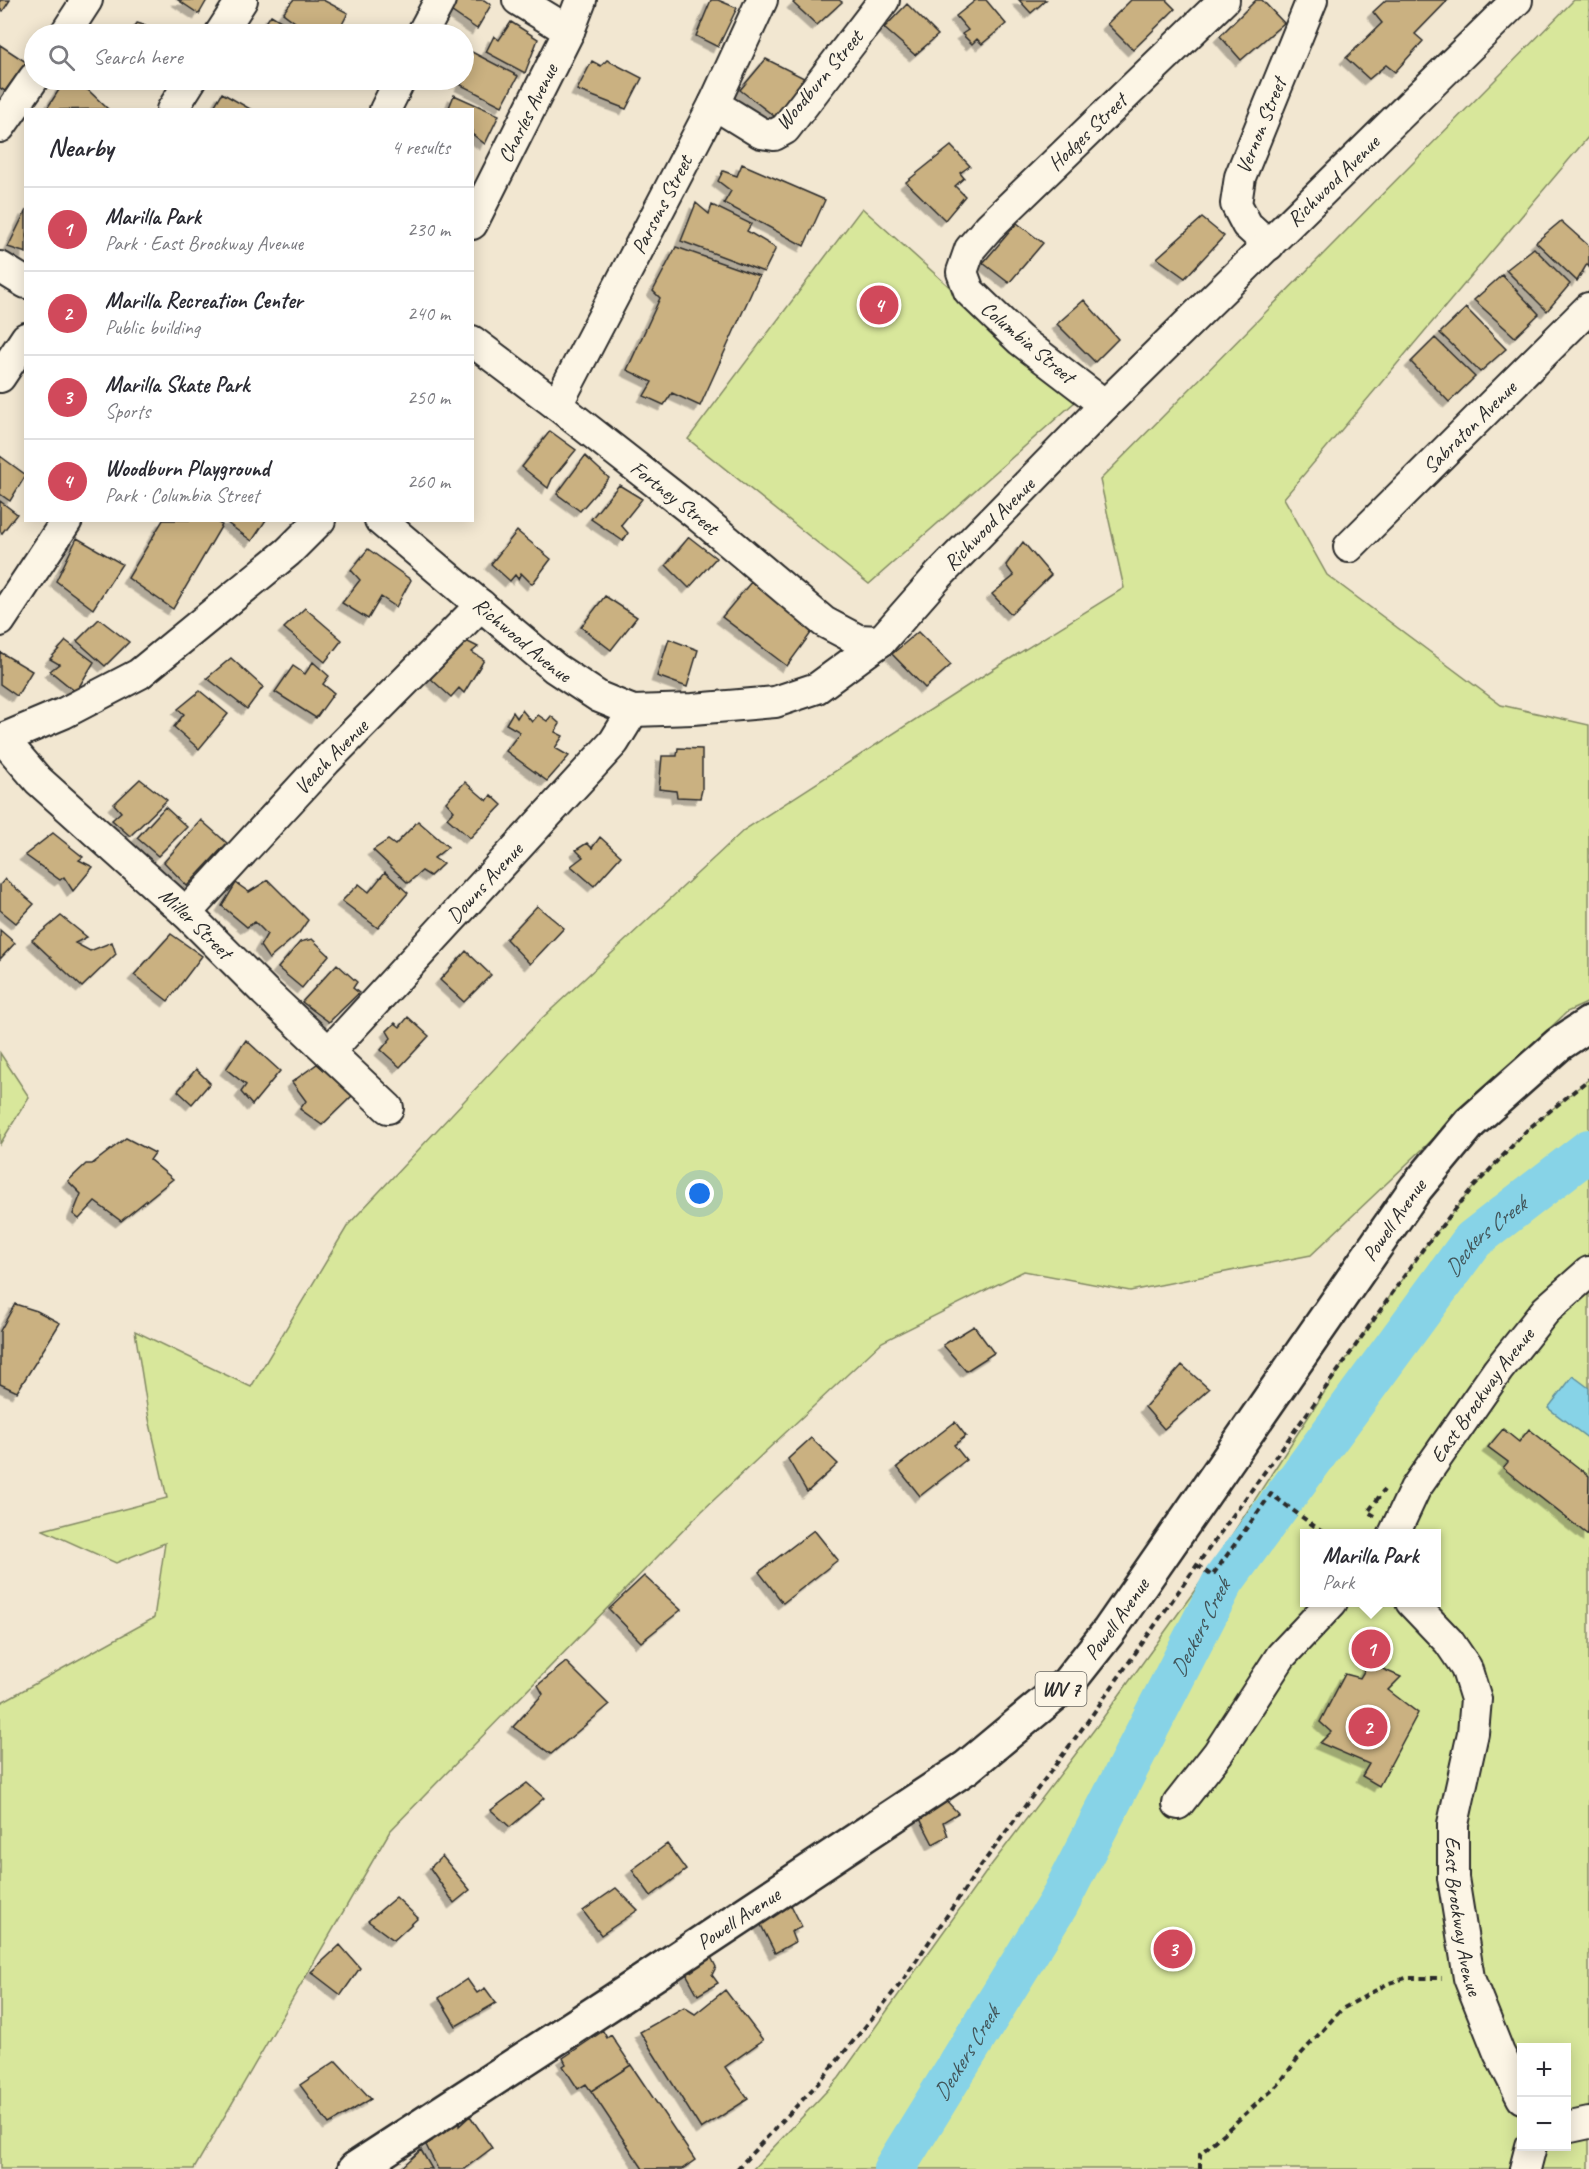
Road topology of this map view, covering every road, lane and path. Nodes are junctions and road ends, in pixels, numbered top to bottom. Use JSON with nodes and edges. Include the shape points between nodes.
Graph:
{"nodes":[{"id":1,"x":87,"y":0,"type":"edge"},
{"id":2,"x":242,"y":0,"type":"edge"},
{"id":3,"x":440,"y":0,"type":"edge"},
{"id":4,"x":518,"y":0,"type":"edge"},
{"id":5,"x":581,"y":0,"type":"edge"},
{"id":6,"x":762,"y":0,"type":"edge"},
{"id":7,"x":884,"y":0,"type":"edge"},
{"id":8,"x":1224,"y":0,"type":"edge"},
{"id":9,"x":1312,"y":0,"type":"edge"},
{"id":10,"x":1517,"y":0,"type":"edge"},
{"id":11,"x":71,"y":24,"type":"edge"},
{"id":12,"x":226,"y":24,"type":"edge"},
{"id":13,"x":427,"y":24,"type":"edge"},
{"id":14,"x":569,"y":31,"type":"junction"},
{"id":15,"x":26,"y":90,"type":"edge"},
{"id":16,"x":185,"y":90,"type":"edge"},
{"id":17,"x":395,"y":90,"type":"edge"},
{"id":18,"x":714,"y":104,"type":"junction"},
{"id":19,"x":173,"y":108,"type":"edge"},
{"id":20,"x":386,"y":108,"type":"edge"},
{"id":21,"x":0,"y":127,"type":"edge"},
{"id":22,"x":474,"y":220,"type":"edge"},
{"id":23,"x":1269,"y":245,"type":"junction"},
{"id":24,"x":0,"y":267,"type":"edge"},
{"id":25,"x":962,"y":272,"type":"joint"},
{"id":26,"x":24,"y":282,"type":"edge"},
{"id":27,"x":1589,"y":308,"type":"edge"},
{"id":28,"x":24,"y":341,"type":"edge"},
{"id":29,"x":474,"y":343,"type":"edge"},
{"id":30,"x":0,"y":377,"type":"edge"},
{"id":31,"x":556,"y":405,"type":"junction"},
{"id":32,"x":1105,"y":405,"type":"junction"},
{"id":33,"x":66,"y":522,"type":"edge"},
{"id":34,"x":318,"y":522,"type":"edge"},
{"id":35,"x":382,"y":522,"type":"edge"},
{"id":36,"x":1349,"y":547,"type":"dead end"},
{"id":37,"x":482,"y":605,"type":"junction"},
{"id":38,"x":0,"y":621,"type":"edge"},
{"id":39,"x":881,"y":641,"type":"junction"},
{"id":40,"x":633,"y":711,"type":"junction"},
{"id":41,"x":1,"y":744,"type":"edge"},
{"id":42,"x":186,"y":913,"type":"junction"},
{"id":43,"x":1589,"y":1024,"type":"edge"},
{"id":44,"x":329,"y":1052,"type":"junction"},
{"id":45,"x":1589,"y":1079,"type":"edge"},
{"id":46,"x":388,"y":1108,"type":"dead end"},
{"id":47,"x":1589,"y":1272,"type":"edge"},
{"id":48,"x":1319,"y":1529,"type":"edge"},
{"id":49,"x":1396,"y":1529,"type":"edge"},
{"id":50,"x":1197,"y":1565,"type":"junction"},
{"id":51,"x":1327,"y":1607,"type":"edge"},
{"id":52,"x":1416,"y":1607,"type":"edge"},
{"id":53,"x":1178,"y":1803,"type":"dead end"},
{"id":54,"x":1475,"y":1993,"type":"junction"},
{"id":55,"x":1521,"y":2097,"type":"edge"},
{"id":56,"x":1589,"y":2123,"type":"edge"},
{"id":57,"x":1571,"y":2127,"type":"edge"},
{"id":58,"x":1530,"y":2151,"type":"edge"},
{"id":59,"x":355,"y":2169,"type":"edge"},
{"id":60,"x":736,"y":2169,"type":"edge"},
{"id":61,"x":1200,"y":2169,"type":"edge"},
{"id":62,"x":1525,"y":2169,"type":"edge"}],
"edges":[{"from":1,"to":11,"type":"street"},
{"from":2,"to":12,"type":"street"},
{"from":3,"to":13,"type":"street"},
{"from":4,"to":14,"type":"street"},
{"from":5,"to":14,"type":"street","name":"Charles Avenue"},
{"from":6,"to":18,"type":"street","name":"Parsons Street"},
{"from":7,"to":18,"type":"street","name":"Woodburn Street","via":[[785,129],[774,135],[761,133]]},
{"from":8,"to":25,"type":"street","name":"Hodges Street","via":[[989,227],[970,249]]},
{"from":9,"to":23,"type":"street","name":"Vernon Street","via":[[1240,177],[1236,204],[1247,225]]},
{"from":10,"to":23,"type":"street","name":"Richwood Avenue"},
{"from":14,"to":22,"type":"street","name":"Charles Avenue"},
{"from":15,"to":21,"type":"street"},
{"from":16,"to":19,"type":"street"},
{"from":17,"to":20,"type":"street"},
{"from":18,"to":31,"type":"street","name":"Parsons Street"},
{"from":23,"to":32,"type":"street","name":"Richwood Avenue"},
{"from":24,"to":26,"type":"street"},
{"from":25,"to":32,"type":"street","name":"Columbia Street","via":[[969,291],[1020,340]]},
{"from":27,"to":36,"type":"street","name":"Sabraton Avenue"},
{"from":28,"to":30,"type":"street"},
{"from":29,"to":31,"type":"street","name":"Fortney Street"},
{"from":31,"to":39,"type":"street","name":"Fortney Street","via":[[696,514],[824,622],[858,640]]},
{"from":32,"to":39,"type":"street","name":"Richwood Avenue","via":[[939,575]]},
{"from":33,"to":38,"type":"street"},
{"from":34,"to":41,"type":"street","via":[[288,552],[139,674]]},
{"from":35,"to":37,"type":"street","name":"Richwood Avenue"},
{"from":37,"to":40,"type":"street","name":"Richwood Avenue","via":[[564,674],[600,697]]},
{"from":37,"to":42,"type":"street","name":"Veach Avenue","via":[[327,761]]},
{"from":39,"to":40,"type":"street","name":"Richwood Avenue","via":[[817,688],[775,702]]},
{"from":40,"to":44,"type":"street","name":"Downs Avenue","via":[[614,742]]},
{"from":41,"to":42,"type":"street","name":"Miller Street"},
{"from":42,"to":44,"type":"street","name":"Miller Street"},
{"from":43,"to":59,"type":"main road","name":"Powell Avenue","number":"WV 7","via":[[1559,1044],[1470,1123],[1416,1188],[1116,1622],[1068,1683],[966,1767]]},
{"from":44,"to":46,"type":"street","name":"Miller Street"},
{"from":45,"to":50,"type":"path","via":[[1527,1129],[1423,1249]]},
{"from":47,"to":49,"type":"street","name":"East Brockway Avenue","via":[[1546,1310],[1498,1370],[1415,1488]]},
{"from":48,"to":50,"type":"path","via":[[1271,1494],[1212,1575]]},
{"from":50,"to":60,"type":"path","via":[[901,1983],[823,2078]]},
{"from":51,"to":53,"type":"street","via":[[1281,1656],[1218,1753]]},
{"from":52,"to":54,"type":"street","name":"East Brockway Avenue","via":[[1449,1642],[1466,1667],[1476,1699],[1473,1733],[1453,1824],[1453,1878],[1469,1978]]},
{"from":54,"to":55,"type":"street","name":"East Brockway Avenue"},
{"from":54,"to":61,"type":"path","via":[[1442,1977],[1406,1978],[1342,2009],[1278,2085],[1200,2154]]},
{"from":56,"to":57,"type":"street"},
{"from":58,"to":62,"type":"street"}]}
